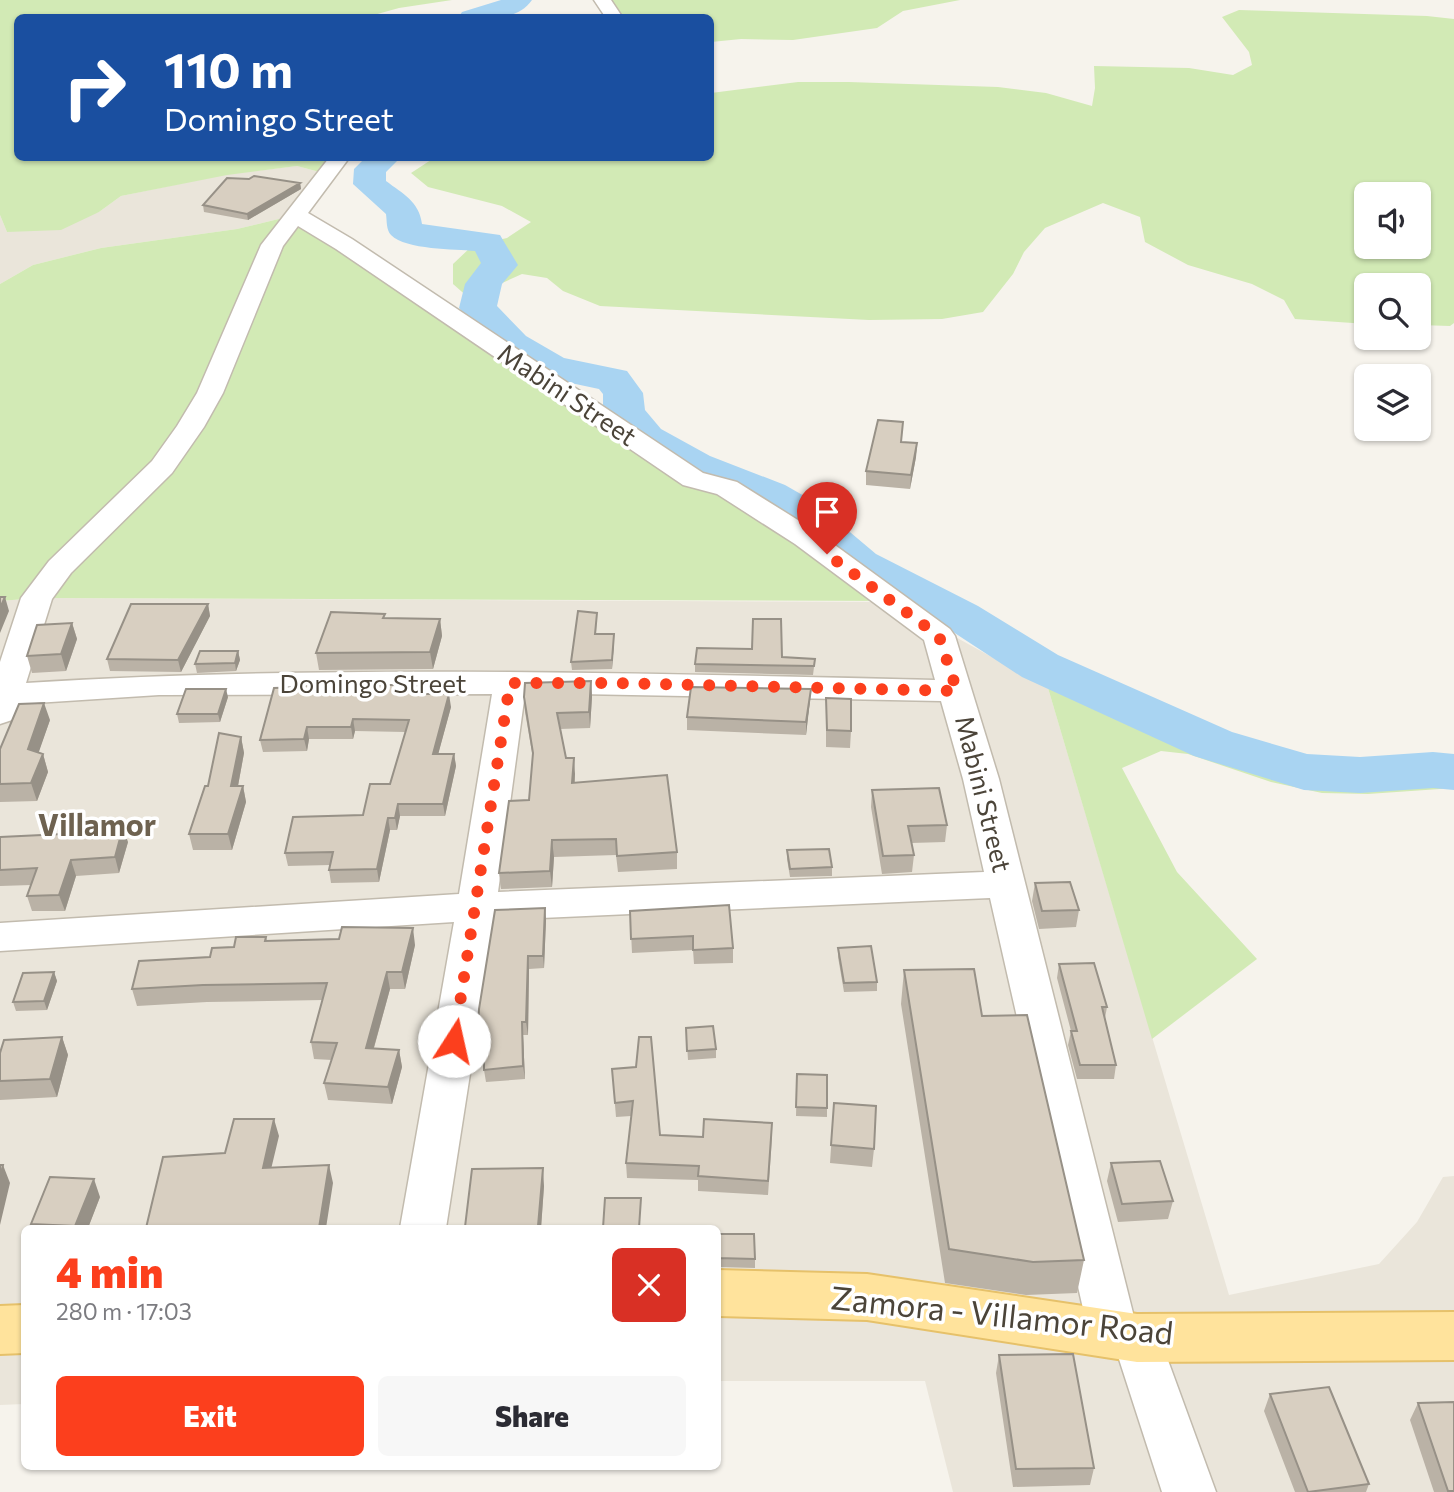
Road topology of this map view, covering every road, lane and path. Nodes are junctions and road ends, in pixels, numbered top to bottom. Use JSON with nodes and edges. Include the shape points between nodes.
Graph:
{"nodes":[{"id":1,"x":337,"y":161,"type":"edge"},
{"id":2,"x":295,"y":215,"type":"junction"},
{"id":3,"x":510,"y":683,"type":"junction"},
{"id":4,"x":957,"y":691,"type":"junction"},
{"id":5,"x":3,"y":701,"type":"edge"},
{"id":6,"x":1005,"y":884,"type":"junction"},
{"id":7,"x":476,"y":907,"type":"junction"},
{"id":8,"x":0,"y":937,"type":"edge"},
{"id":9,"x":423,"y":1225,"type":"edge"},
{"id":10,"x":721,"y":1293,"type":"edge"},
{"id":11,"x":21,"y":1329,"type":"edge"},
{"id":12,"x":0,"y":1330,"type":"edge"},
{"id":13,"x":1126,"y":1336,"type":"junction"},
{"id":14,"x":1454,"y":1336,"type":"edge"},
{"id":15,"x":1189,"y":1492,"type":"edge"}],
"edges":[{"from":1,"to":2,"type":"street"},
{"from":2,"to":4,"type":"street","name":"Mabini Street","via":[[693,479],[727,488],[806,538],[939,636]]},
{"from":2,"to":5,"type":"street","via":[[272,245],[210,393],[190,427],[162,467],[60,567],[37,598]]},
{"from":3,"to":4,"type":"street","name":"Domingo Street"},
{"from":3,"to":5,"type":"street","name":"Domingo Street","via":[[159,685]]},
{"from":3,"to":7,"type":"street"},
{"from":4,"to":6,"type":"street","name":"Mabini Street"},
{"from":6,"to":7,"type":"street"},
{"from":6,"to":13,"type":"street","name":"Mabini Street"},
{"from":7,"to":8,"type":"street"},
{"from":7,"to":9,"type":"street"},
{"from":10,"to":13,"type":"main road","name":"Zamora - Villamor Road","via":[[867,1297]]},
{"from":11,"to":12,"type":"main road"},
{"from":13,"to":14,"type":"main road","name":"Zamora - Villamor Road"},
{"from":13,"to":15,"type":"street","name":"Mabini Street"}]}
